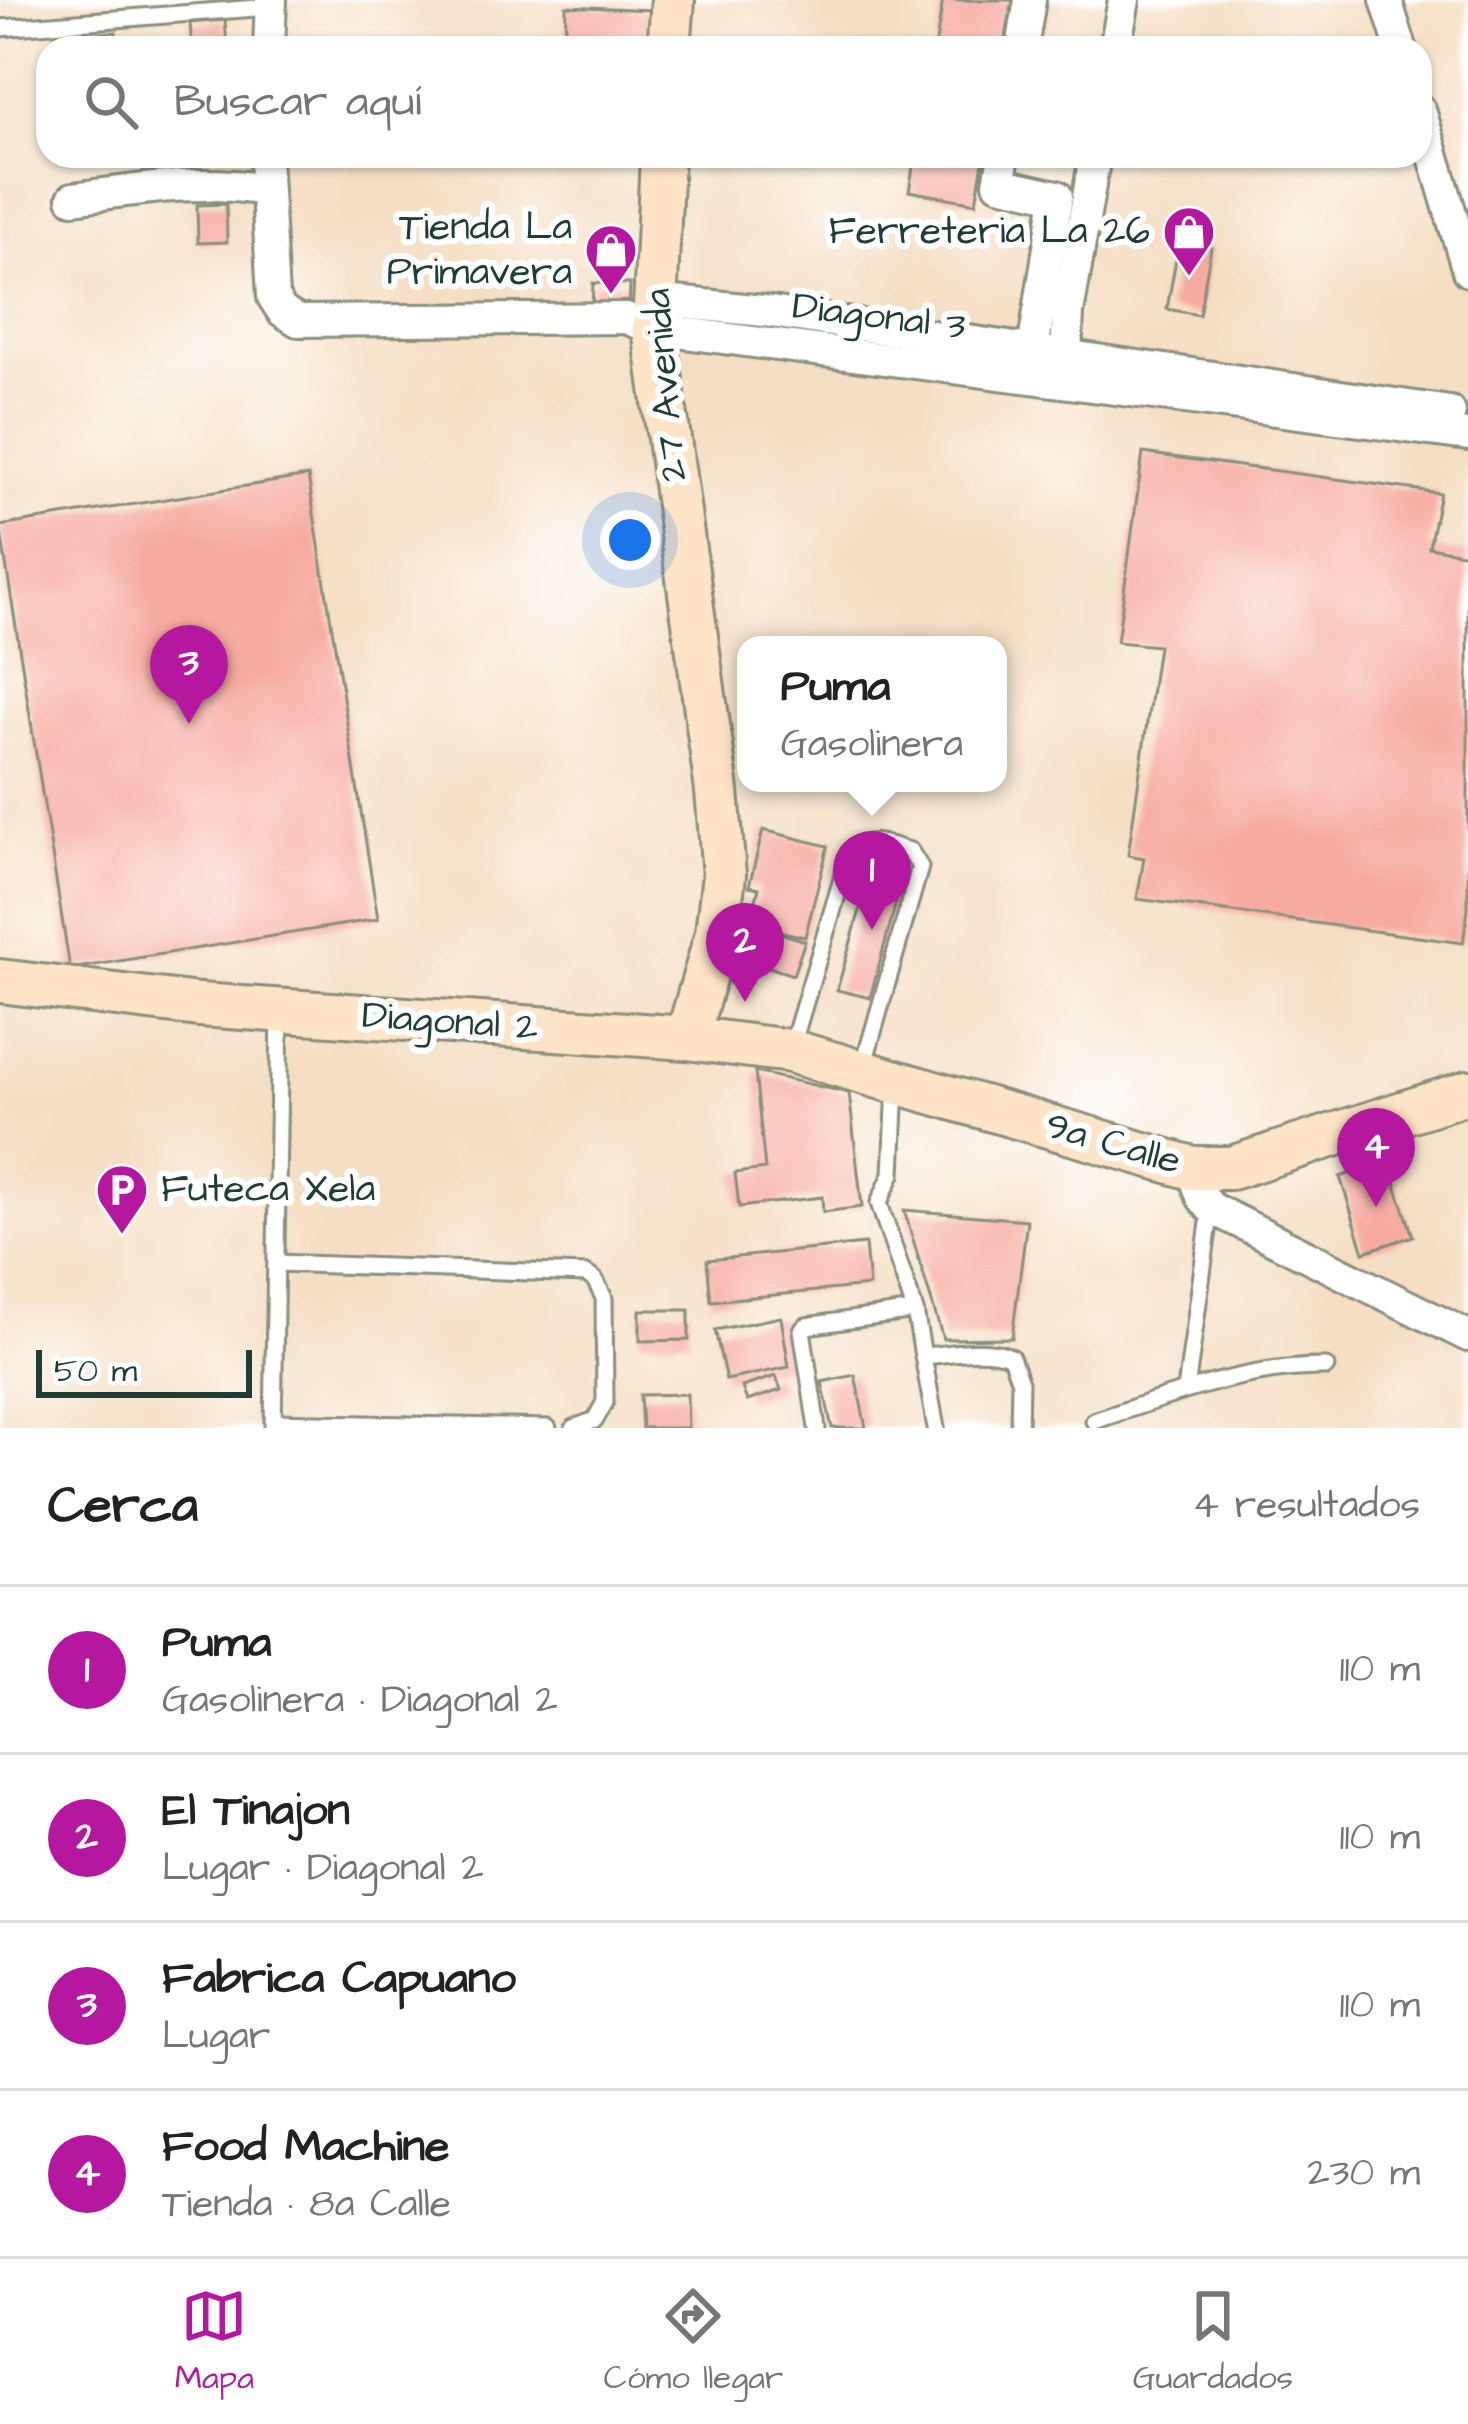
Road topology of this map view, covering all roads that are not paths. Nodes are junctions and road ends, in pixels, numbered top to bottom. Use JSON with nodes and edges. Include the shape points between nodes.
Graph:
{"nodes":[{"id":1,"x":673,"y":0,"type":"edge"},
{"id":2,"x":1030,"y":0,"type":"edge"},
{"id":3,"x":1124,"y":0,"type":"edge"},
{"id":4,"x":1385,"y":0,"type":"edge"},
{"id":5,"x":270,"y":4,"type":"edge"},
{"id":6,"x":0,"y":28,"type":"edge"},
{"id":7,"x":269,"y":36,"type":"edge"},
{"id":8,"x":670,"y":36,"type":"edge"},
{"id":9,"x":1024,"y":36,"type":"edge"},
{"id":10,"x":1117,"y":36,"type":"edge"},
{"id":11,"x":1396,"y":36,"type":"edge"},
{"id":12,"x":1432,"y":137,"type":"edge"},
{"id":13,"x":265,"y":168,"type":"edge"},
{"id":14,"x":661,"y":168,"type":"edge"},
{"id":15,"x":1002,"y":168,"type":"edge"},
{"id":16,"x":1093,"y":168,"type":"edge"},
{"id":17,"x":265,"y":190,"type":"junction"},
{"id":18,"x":1457,"y":192,"type":"edge"},
{"id":19,"x":73,"y":198,"type":"dead end"},
{"id":20,"x":1468,"y":271,"type":"edge"},
{"id":21,"x":654,"y":314,"type":"junction"},
{"id":22,"x":1034,"y":350,"type":"junction"},
{"id":23,"x":1066,"y":356,"type":"junction"},
{"id":24,"x":1468,"y":415,"type":"edge"},
{"id":25,"x":1468,"y":436,"type":"edge"},
{"id":26,"x":0,"y":981,"type":"edge"},
{"id":27,"x":280,"y":1010,"type":"junction"},
{"id":28,"x":687,"y":1038,"type":"junction"},
{"id":29,"x":790,"y":1051,"type":"junction"},
{"id":30,"x":879,"y":1075,"type":"junction"},
{"id":31,"x":1468,"y":1092,"type":"edge"},
{"id":32,"x":1192,"y":1168,"type":"junction"},
{"id":33,"x":1211,"y":1208,"type":"junction"},
{"id":34,"x":277,"y":1263,"type":"junction"},
{"id":35,"x":915,"y":1311,"type":"junction"},
{"id":36,"x":1468,"y":1336,"type":"edge"},
{"id":37,"x":924,"y":1356,"type":"junction"},
{"id":38,"x":1326,"y":1367,"type":"dead end"},
{"id":39,"x":1186,"y":1390,"type":"junction"},
{"id":40,"x":1094,"y":1421,"type":"dead end"},
{"id":41,"x":273,"y":1425,"type":"edge"},
{"id":42,"x":548,"y":1428,"type":"edge"},
{"id":43,"x":574,"y":1428,"type":"edge"},
{"id":44,"x":817,"y":1428,"type":"edge"},
{"id":45,"x":936,"y":1428,"type":"edge"},
{"id":46,"x":1019,"y":1428,"type":"edge"}],
"edges":[{"from":1,"to":8,"type":"main road"},
{"from":2,"to":9,"type":"street"},
{"from":3,"to":10,"type":"street"},
{"from":4,"to":11,"type":"street"},
{"from":5,"to":6,"type":"lane"},
{"from":5,"to":7,"type":"street"},
{"from":12,"to":18,"type":"street"},
{"from":13,"to":17,"type":"street"},
{"from":14,"to":21,"type":"main road","name":"27 Avenida"},
{"from":15,"to":22,"type":"street","via":[[999,183],[1057,196]]},
{"from":16,"to":23,"type":"street"},
{"from":17,"to":19,"type":"street","via":[[166,186]]},
{"from":17,"to":21,"type":"street","name":"Diagonal 3","via":[[273,297],[298,321]]},
{"from":18,"to":20,"type":"street"},
{"from":21,"to":22,"type":"street","name":"Diagonal 3","via":[[764,311]]},
{"from":21,"to":25,"type":"street","name":"Diagonal 3"},
{"from":21,"to":28,"type":"main road","name":"27 Avenida","via":[[724,874],[717,933]]},
{"from":22,"to":23,"type":"street","name":"Diagonal 3"},
{"from":23,"to":24,"type":"street","name":"Diagonal 3"},
{"from":26,"to":27,"type":"main road","name":"Diagonal 2"},
{"from":27,"to":28,"type":"main road","name":"Diagonal 2"},
{"from":27,"to":34,"type":"lane"},
{"from":28,"to":29,"type":"main road","name":"Diagonal 2"},
{"from":29,"to":30,"type":"main road","name":"Diagonal 2"},
{"from":29,"to":30,"type":"lane","via":[[850,852],[876,842],[910,851],[920,867]]},
{"from":30,"to":32,"type":"main road","name":"9a Calle"},
{"from":30,"to":35,"type":"lane","via":[[892,1174],[879,1203]]},
{"from":31,"to":32,"type":"main road","name":"9a Calle","via":[[1231,1168]]},
{"from":32,"to":33,"type":"street"},
{"from":33,"to":36,"type":"street"},
{"from":33,"to":39,"type":"lane"},
{"from":34,"to":41,"type":"lane"},
{"from":34,"to":43,"type":"lane","via":[[586,1274],[604,1298],[605,1402],[595,1420]]},
{"from":35,"to":37,"type":"lane"},
{"from":35,"to":44,"type":"lane","via":[[802,1330]]},
{"from":37,"to":45,"type":"lane"},
{"from":37,"to":46,"type":"lane","via":[[1012,1357]]},
{"from":38,"to":39,"type":"lane","via":[[1264,1370]]},
{"from":39,"to":40,"type":"lane"},
{"from":41,"to":42,"type":"lane"}]}
